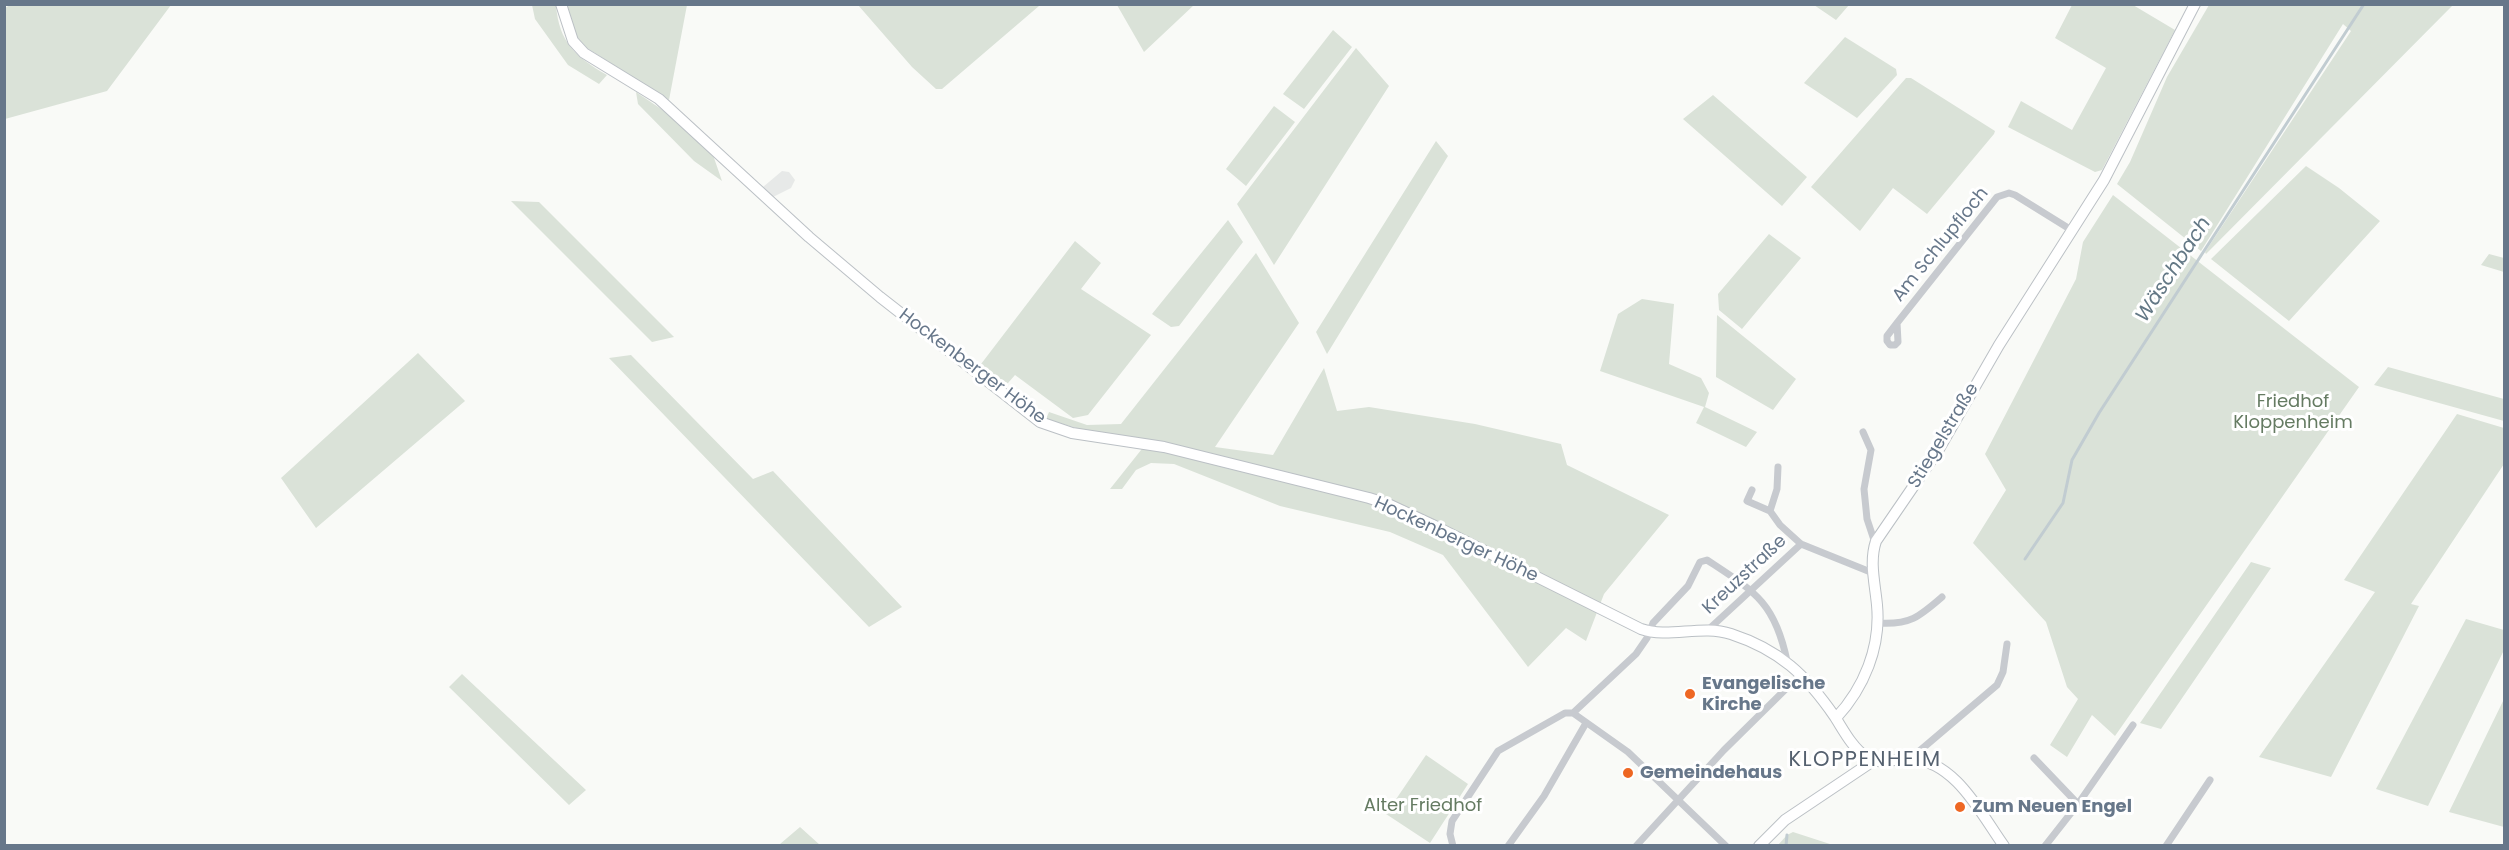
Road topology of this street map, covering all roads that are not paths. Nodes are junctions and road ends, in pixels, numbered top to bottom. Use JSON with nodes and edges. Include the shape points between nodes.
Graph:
{"nodes":[{"id":1,"x":561,"y":4,"type":"edge"},
{"id":2,"x":2194,"y":4,"type":"edge"},
{"id":3,"x":2073,"y":231,"type":"junction"},
{"id":4,"x":1897,"y":323,"type":"dead end"},
{"id":5,"x":1863,"y":432,"type":"dead end"},
{"id":6,"x":1778,"y":467,"type":"dead end"},
{"id":7,"x":1752,"y":490,"type":"dead end"},
{"id":8,"x":1770,"y":512,"type":"junction"},
{"id":9,"x":1875,"y":543,"type":"junction"},
{"id":10,"x":1801,"y":544,"type":"junction"},
{"id":11,"x":1873,"y":573,"type":"junction"},
{"id":12,"x":1752,"y":590,"type":"junction"},
{"id":13,"x":1942,"y":597,"type":"dead end"},
{"id":14,"x":1878,"y":623,"type":"junction"},
{"id":15,"x":1709,"y":629,"type":"junction"},
{"id":16,"x":1648,"y":632,"type":"junction"},
{"id":17,"x":2007,"y":644,"type":"dead end"},
{"id":18,"x":1787,"y":661,"type":"junction"},
{"id":19,"x":1801,"y":674,"type":"junction"},
{"id":20,"x":1573,"y":713,"type":"junction"},
{"id":21,"x":1836,"y":718,"type":"junction"},
{"id":22,"x":1586,"y":723,"type":"junction"},
{"id":23,"x":2133,"y":725,"type":"dead end"},
{"id":24,"x":2034,"y":758,"type":"dead end"},
{"id":25,"x":1910,"y":759,"type":"junction"},
{"id":26,"x":1874,"y":761,"type":"junction"},
{"id":27,"x":2210,"y":780,"type":"dead end"},
{"id":28,"x":1678,"y":800,"type":"junction"},
{"id":29,"x":2078,"y":804,"type":"junction"},
{"id":30,"x":1453,"y":846,"type":"edge"},
{"id":31,"x":1508,"y":846,"type":"edge"},
{"id":32,"x":1636,"y":846,"type":"edge"},
{"id":33,"x":1726,"y":846,"type":"edge"},
{"id":34,"x":1759,"y":846,"type":"edge"},
{"id":35,"x":2004,"y":846,"type":"edge"},
{"id":36,"x":2045,"y":846,"type":"edge"},
{"id":37,"x":2166,"y":846,"type":"edge"}],
"edges":[{"from":1,"to":16,"type":"street","name":"Hockenberger Höhe","via":[[573,41],[584,53],[659,99],[818,245],[1040,422],[1072,433],[1164,447],[1388,504]]},
{"from":2,"to":3,"type":"street","name":"Stiegelstraße","via":[[2110,169]]},
{"from":3,"to":4,"type":"street","name":"Am Schlupfloch","via":[[2015,195],[2002,194]]},
{"from":3,"to":9,"type":"street","name":"Stiegelstraße","via":[[1999,345],[1939,449]]},
{"from":5,"to":9,"type":"street","via":[[1871,450],[1864,489],[1867,519]]},
{"from":6,"to":8,"type":"street"},
{"from":7,"to":8,"type":"street","via":[[1747,501]]},
{"from":8,"to":10,"type":"street"},
{"from":9,"to":11,"type":"street"},
{"from":10,"to":11,"type":"street"},
{"from":10,"to":12,"type":"street","name":"Kreuzstraße"},
{"from":11,"to":14,"type":"street"},
{"from":12,"to":15,"type":"street","name":"Kreuzstraße"},
{"from":12,"to":16,"type":"street","via":[[1703,560],[1688,586]]},
{"from":12,"to":18,"type":"street","via":[[1768,610],[1784,643]]},
{"from":13,"to":14,"type":"street","via":[[1917,618]]},
{"from":14,"to":21,"type":"street","via":[[1865,676]]},
{"from":15,"to":16,"type":"street"},
{"from":15,"to":18,"type":"street","via":[[1745,639]]},
{"from":16,"to":20,"type":"street","via":[[1643,646],[1628,664]]},
{"from":17,"to":25,"type":"street","via":[[1997,685]]},
{"from":18,"to":19,"type":"street"},
{"from":19,"to":21,"type":"street"},
{"from":19,"to":28,"type":"street"},
{"from":20,"to":22,"type":"street"},
{"from":20,"to":30,"type":"street","via":[[1565,713],[1498,751],[1452,822]]},
{"from":21,"to":26,"type":"street","via":[[1852,744]]},
{"from":22,"to":28,"type":"street","via":[[1628,752]]},
{"from":22,"to":31,"type":"street","via":[[1544,796]]},
{"from":23,"to":29,"type":"street"},
{"from":24,"to":29,"type":"street"},
{"from":25,"to":26,"type":"street"},
{"from":25,"to":35,"type":"street","via":[[1926,761],[1947,772]]},
{"from":26,"to":34,"type":"street","via":[[1785,820]]},
{"from":27,"to":37,"type":"street"},
{"from":28,"to":32,"type":"street"},
{"from":28,"to":33,"type":"street"},
{"from":29,"to":36,"type":"street"}]}
